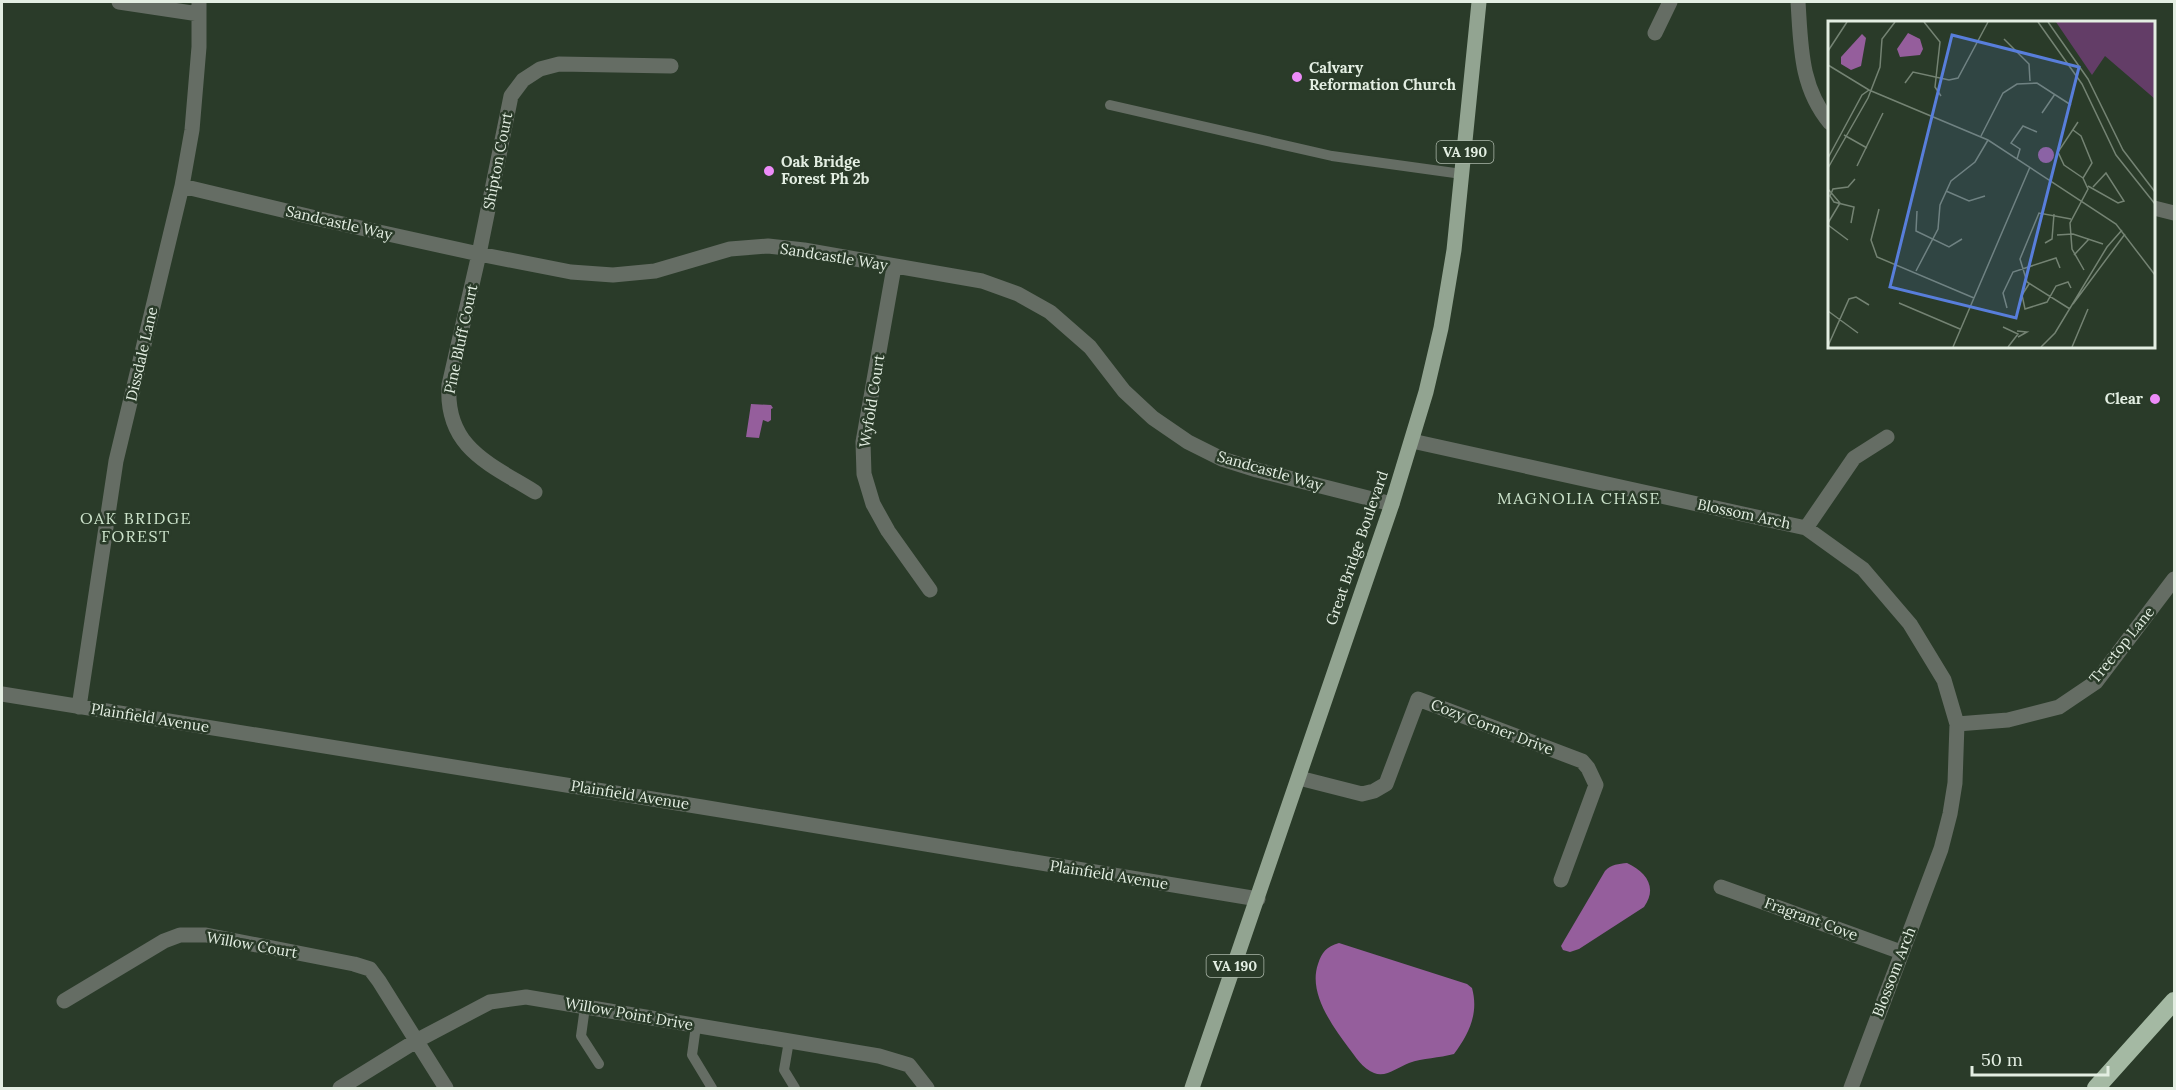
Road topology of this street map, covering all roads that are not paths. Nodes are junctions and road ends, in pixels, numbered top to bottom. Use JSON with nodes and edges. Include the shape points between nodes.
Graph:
{"nodes":[{"id":1,"x":119,"y":2,"type":"edge"},
{"id":2,"x":1479,"y":2,"type":"edge"},
{"id":3,"x":1670,"y":2,"type":"edge"},
{"id":4,"x":1798,"y":2,"type":"edge"},
{"id":5,"x":199,"y":8,"type":"edge"},
{"id":6,"x":1655,"y":33,"type":"dead end"},
{"id":7,"x":671,"y":66,"type":"dead end"},
{"id":8,"x":1110,"y":105,"type":"dead end"},
{"id":9,"x":1828,"y":120,"type":"edge"},
{"id":10,"x":1462,"y":174,"type":"junction"},
{"id":11,"x":182,"y":186,"type":"junction"},
{"id":12,"x":2155,"y":208,"type":"edge"},
{"id":13,"x":2175,"y":213,"type":"edge"},
{"id":14,"x":479,"y":254,"type":"junction"},
{"id":15,"x":894,"y":267,"type":"junction"},
{"id":16,"x":1887,"y":437,"type":"dead end"},
{"id":17,"x":1412,"y":441,"type":"junction"},
{"id":18,"x":535,"y":492,"type":"dead end"},
{"id":19,"x":1392,"y":504,"type":"junction"},
{"id":20,"x":1806,"y":528,"type":"junction"},
{"id":21,"x":2175,"y":579,"type":"edge"},
{"id":22,"x":930,"y":590,"type":"dead end"},
{"id":23,"x":2,"y":694,"type":"edge"},
{"id":24,"x":79,"y":707,"type":"junction"},
{"id":25,"x":1957,"y":724,"type":"junction"},
{"id":26,"x":1299,"y":778,"type":"junction"},
{"id":27,"x":1561,"y":880,"type":"dead end"},
{"id":28,"x":1721,"y":887,"type":"dead end"},
{"id":29,"x":1258,"y":899,"type":"junction"},
{"id":30,"x":1901,"y":952,"type":"junction"},
{"id":31,"x":2175,"y":1001,"type":"edge"},
{"id":32,"x":64,"y":1002,"type":"dead end"},
{"id":33,"x":585,"y":1007,"type":"junction"},
{"id":34,"x":696,"y":1026,"type":"junction"},
{"id":35,"x":416,"y":1041,"type":"junction"},
{"id":36,"x":789,"y":1041,"type":"junction"},
{"id":37,"x":599,"y":1064,"type":"dead end"},
{"id":38,"x":340,"y":1089,"type":"edge"},
{"id":39,"x":446,"y":1089,"type":"edge"},
{"id":40,"x":712,"y":1089,"type":"edge"},
{"id":41,"x":795,"y":1089,"type":"edge"},
{"id":42,"x":927,"y":1089,"type":"edge"},
{"id":43,"x":1192,"y":1089,"type":"edge"},
{"id":44,"x":1851,"y":1089,"type":"edge"},
{"id":45,"x":2096,"y":1089,"type":"edge"}],
"edges":[{"from":1,"to":5,"type":"street"},
{"from":2,"to":10,"type":"main road","name":"Great Bridge Boulevard","number":"VA 190"},
{"from":3,"to":6,"type":"street"},
{"from":4,"to":9,"type":"street","via":[[1806,82]]},
{"from":5,"to":11,"type":"street","name":"Dissdale Lane","via":[[192,130]]},
{"from":7,"to":14,"type":"street","name":"Shipton Court","via":[[559,64],[540,69],[523,80],[511,96]]},
{"from":8,"to":10,"type":"lane","via":[[1332,156]]},
{"from":10,"to":17,"type":"main road","name":"Great Bridge Boulevard","number":"VA 190","via":[[1442,328]]},
{"from":11,"to":14,"type":"street","name":"Sandcastle Way"},
{"from":11,"to":24,"type":"street","name":"Dissdale Lane","via":[[116,461]]},
{"from":12,"to":13,"type":"street"},
{"from":14,"to":15,"type":"street","name":"Sandcastle Way","via":[[571,272],[613,275],[655,271],[730,249],[768,246]]},
{"from":14,"to":18,"type":"street","name":"Pine Bluff Court","via":[[449,385],[451,415],[460,436],[475,454]]},
{"from":15,"to":19,"type":"street","name":"Sandcastle Way","via":[[982,281],[1018,294],[1050,312],[1084,341],[1146,412],[1188,442],[1222,459]]},
{"from":15,"to":22,"type":"street","name":"Wyfold Court","via":[[863,442],[864,474],[873,504],[888,531]]},
{"from":16,"to":20,"type":"street","via":[[1854,458]]},
{"from":17,"to":19,"type":"main road","name":"Great Bridge Boulevard","number":"VA 190"},
{"from":17,"to":20,"type":"street","name":"Blossom Arch"},
{"from":19,"to":26,"type":"main road","name":"Great Bridge Boulevard","number":"VA 190"},
{"from":20,"to":25,"type":"street","name":"Blossom Arch","via":[[1863,569],[1910,624],[1944,680]]},
{"from":21,"to":25,"type":"street","name":"Treetop Lane","via":[[2096,682],[2059,707],[2008,720]]},
{"from":23,"to":24,"type":"street","name":"Plainfield Avenue"},
{"from":24,"to":29,"type":"street","name":"Plainfield Avenue"},
{"from":25,"to":30,"type":"street","name":"Blossom Arch","via":[[1950,814],[1941,849]]},
{"from":26,"to":27,"type":"street","name":"Cozy Corner Drive","via":[[1362,794],[1386,784],[1418,699],[1582,761],[1596,785]]},
{"from":26,"to":29,"type":"main road","name":"Great Bridge Boulevard","number":"VA 190"},
{"from":28,"to":30,"type":"street","name":"Fragrant Cove"},
{"from":29,"to":43,"type":"main road","name":"Great Bridge Boulevard","number":"VA 190"},
{"from":30,"to":44,"type":"street","name":"Blossom Arch"},
{"from":31,"to":45,"type":"highway"},
{"from":32,"to":35,"type":"street","name":"Willow Court","via":[[164,941],[180,935],[206,935],[370,969]]},
{"from":33,"to":34,"type":"street","name":"Willow Point Drive"},
{"from":33,"to":35,"type":"street","name":"Willow Point Drive","via":[[526,997],[490,1002]]},
{"from":33,"to":37,"type":"lane","via":[[580,1036]]},
{"from":34,"to":36,"type":"street","name":"Willow Point Drive"},
{"from":34,"to":40,"type":"lane","via":[[692,1055]]},
{"from":35,"to":38,"type":"street","name":"Willow Point Drive"},
{"from":35,"to":39,"type":"street","name":"Willow Court"},
{"from":36,"to":41,"type":"lane","via":[[784,1070]]},
{"from":36,"to":42,"type":"street","name":"Willow Point Drive","via":[[909,1065]]}]}
